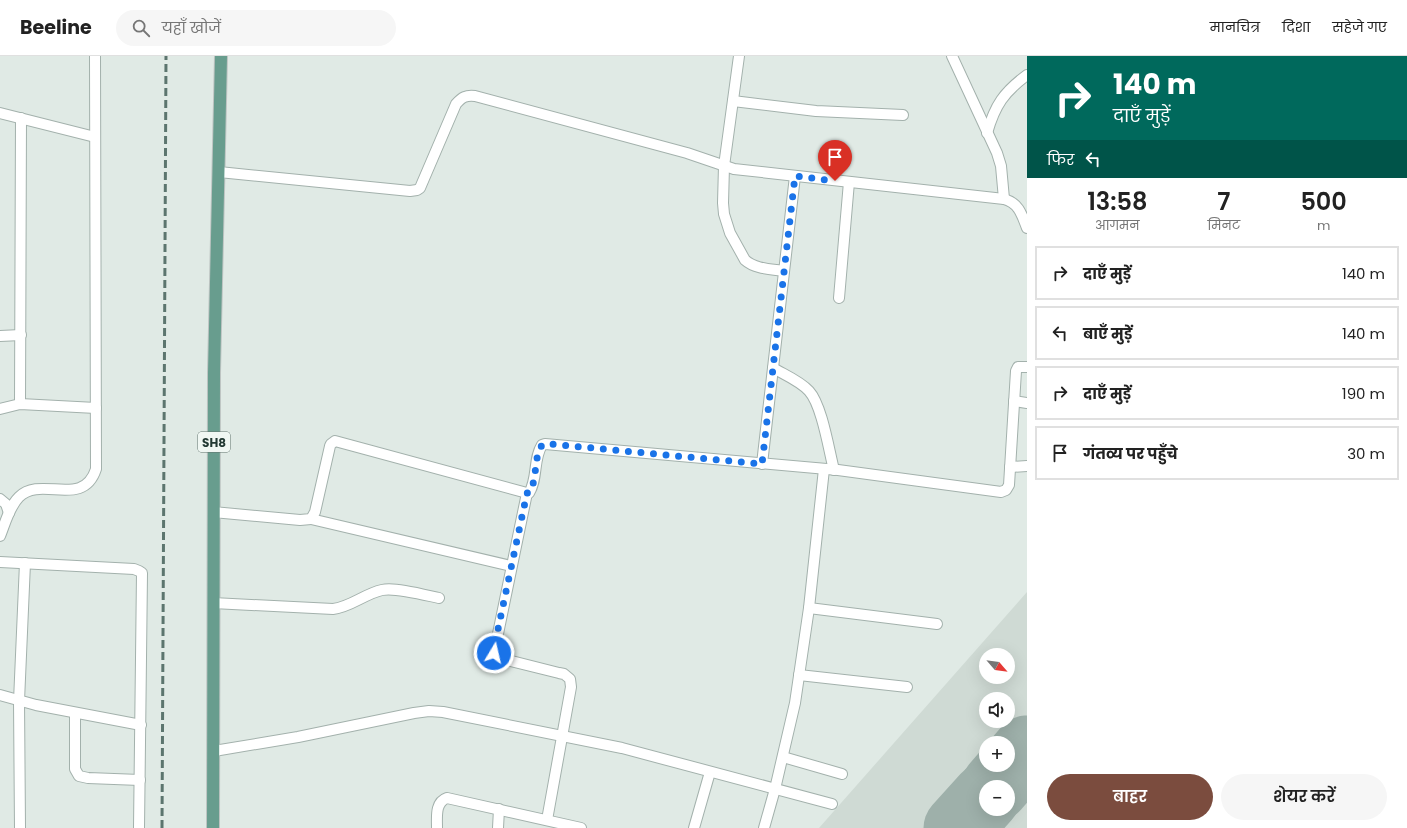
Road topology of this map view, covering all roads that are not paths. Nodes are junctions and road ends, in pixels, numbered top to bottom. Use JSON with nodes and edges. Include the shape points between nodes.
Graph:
{"nodes":[{"id":1,"x":95,"y":56,"type":"edge"},
{"id":2,"x":221,"y":56,"type":"edge"},
{"id":3,"x":739,"y":56,"type":"edge"},
{"id":4,"x":952,"y":56,"type":"edge"},
{"id":5,"x":1027,"y":75,"type":"edge"},
{"id":6,"x":733,"y":101,"type":"junction"},
{"id":7,"x":0,"y":113,"type":"edge"},
{"id":8,"x":903,"y":114,"type":"dead end"},
{"id":9,"x":21,"y":118,"type":"junction"},
{"id":10,"x":988,"y":133,"type":"junction"},
{"id":11,"x":94,"y":137,"type":"junction"},
{"id":12,"x":724,"y":166,"type":"junction"},
{"id":13,"x":219,"y":172,"type":"junction"},
{"id":14,"x":795,"y":176,"type":"junction"},
{"id":15,"x":849,"y":182,"type":"junction"},
{"id":16,"x":1004,"y":199,"type":"junction"},
{"id":17,"x":1023,"y":210,"type":"edge"},
{"id":18,"x":1027,"y":228,"type":"edge"},
{"id":19,"x":784,"y":271,"type":"junction"},
{"id":20,"x":839,"y":298,"type":"dead end"},
{"id":21,"x":21,"y":335,"type":"junction"},
{"id":22,"x":0,"y":336,"type":"edge"},
{"id":23,"x":1027,"y":367,"type":"edge"},
{"id":24,"x":773,"y":368,"type":"junction"},
{"id":25,"x":1014,"y":401,"type":"junction"},
{"id":26,"x":1027,"y":403,"type":"edge"},
{"id":27,"x":20,"y":404,"type":"junction"},
{"id":28,"x":96,"y":408,"type":"junction"},
{"id":29,"x":0,"y":409,"type":"edge"},
{"id":30,"x":762,"y":464,"type":"junction"},
{"id":31,"x":1027,"y":466,"type":"edge"},
{"id":32,"x":1010,"y":467,"type":"junction"},
{"id":33,"x":829,"y":470,"type":"junction"},
{"id":34,"x":527,"y":493,"type":"junction"},
{"id":35,"x":0,"y":499,"type":"edge"},
{"id":36,"x":214,"y":512,"type":"junction"},
{"id":37,"x":9,"y":513,"type":"junction"},
{"id":38,"x":311,"y":519,"type":"junction"},
{"id":39,"x":0,"y":536,"type":"edge"},
{"id":40,"x":0,"y":562,"type":"edge"},
{"id":41,"x":25,"y":563,"type":"junction"},
{"id":42,"x":512,"y":566,"type":"junction"},
{"id":43,"x":438,"y":598,"type":"dead end"},
{"id":44,"x":213,"y":603,"type":"junction"},
{"id":45,"x":809,"y":608,"type":"junction"},
{"id":46,"x":937,"y":624,"type":"dead end"},
{"id":47,"x":799,"y":675,"type":"junction"},
{"id":48,"x":907,"y":687,"type":"dead end"},
{"id":49,"x":0,"y":695,"type":"edge"},
{"id":50,"x":18,"y":700,"type":"junction"},
{"id":51,"x":75,"y":713,"type":"junction"},
{"id":52,"x":141,"y":725,"type":"junction"},
{"id":53,"x":562,"y":736,"type":"junction"},
{"id":54,"x":214,"y":751,"type":"junction"},
{"id":55,"x":783,"y":757,"type":"junction"},
{"id":56,"x":710,"y":772,"type":"junction"},
{"id":57,"x":842,"y":774,"type":"dead end"},
{"id":58,"x":140,"y":780,"type":"junction"},
{"id":59,"x":775,"y":789,"type":"junction"},
{"id":60,"x":832,"y":804,"type":"dead end"},
{"id":61,"x":498,"y":809,"type":"junction"},
{"id":62,"x":547,"y":820,"type":"junction"},
{"id":63,"x":20,"y":828,"type":"edge"},
{"id":64,"x":139,"y":828,"type":"edge"},
{"id":65,"x":213,"y":828,"type":"edge"},
{"id":66,"x":437,"y":828,"type":"edge"},
{"id":67,"x":498,"y":828,"type":"edge"},
{"id":68,"x":581,"y":828,"type":"edge"},
{"id":69,"x":694,"y":828,"type":"edge"},
{"id":70,"x":764,"y":828,"type":"edge"}],
"edges":[{"from":1,"to":11,"type":"street"},
{"from":2,"to":13,"type":"main road","number":"SH8"},
{"from":3,"to":6,"type":"street"},
{"from":4,"to":10,"type":"street"},
{"from":5,"to":10,"type":"street","via":[[1000,99],[991,118]]},
{"from":6,"to":8,"type":"street","via":[[816,111]]},
{"from":6,"to":12,"type":"street"},
{"from":7,"to":9,"type":"street"},
{"from":9,"to":11,"type":"street"},
{"from":9,"to":21,"type":"street"},
{"from":10,"to":16,"type":"street","via":[[1001,166]]},
{"from":11,"to":28,"type":"street"},
{"from":12,"to":13,"type":"street","via":[[620,134],[467,95],[461,97],[456,104],[420,188],[415,191]]},
{"from":12,"to":14,"type":"street"},
{"from":12,"to":19,"type":"street","via":[[724,214],[730,233],[745,260],[754,266]]},
{"from":13,"to":36,"type":"main road","number":"SH8","via":[[214,373]]},
{"from":14,"to":15,"type":"street"},
{"from":14,"to":19,"type":"street"},
{"from":15,"to":16,"type":"street"},
{"from":15,"to":20,"type":"street"},
{"from":16,"to":17,"type":"street"},
{"from":17,"to":18,"type":"street"},
{"from":19,"to":24,"type":"street"},
{"from":21,"to":22,"type":"street"},
{"from":21,"to":27,"type":"street"},
{"from":23,"to":25,"type":"street","via":[[1016,368]]},
{"from":24,"to":30,"type":"street"},
{"from":24,"to":33,"type":"street","via":[[802,386],[814,397],[819,410]]},
{"from":25,"to":26,"type":"street"},
{"from":25,"to":32,"type":"street"},
{"from":27,"to":28,"type":"street"},
{"from":27,"to":29,"type":"street"},
{"from":28,"to":37,"type":"street","via":[[96,469],[93,478],[77,489],[28,491],[18,498]]},
{"from":30,"to":33,"type":"street"},
{"from":30,"to":34,"type":"street","via":[[545,444],[539,451],[532,486]]},
{"from":31,"to":32,"type":"street"},
{"from":32,"to":33,"type":"street","via":[[1007,488],[1000,492]]},
{"from":33,"to":45,"type":"street"},
{"from":34,"to":38,"type":"street","via":[[334,441],[330,446],[315,512]]},
{"from":34,"to":42,"type":"street"},
{"from":35,"to":37,"type":"street","via":[[6,504]]},
{"from":36,"to":38,"type":"street"},
{"from":36,"to":44,"type":"main road","number":"SH8"},
{"from":37,"to":39,"type":"street"},
{"from":38,"to":42,"type":"street"},
{"from":40,"to":41,"type":"street"},
{"from":41,"to":50,"type":"street"},
{"from":41,"to":52,"type":"street","via":[[134,569],[142,573]]},
{"from":42,"to":53,"type":"street","via":[[494,653],[499,658],[568,676],[571,687]]},
{"from":43,"to":44,"type":"street","via":[[389,589],[376,592],[342,608],[333,609]]},
{"from":44,"to":54,"type":"main road","number":"SH8"},
{"from":45,"to":46,"type":"street"},
{"from":45,"to":47,"type":"street"},
{"from":47,"to":48,"type":"street"},
{"from":47,"to":55,"type":"street"},
{"from":49,"to":50,"type":"street"},
{"from":50,"to":51,"type":"street"},
{"from":50,"to":63,"type":"street"},
{"from":51,"to":52,"type":"street"},
{"from":51,"to":58,"type":"street","via":[[75,769],[79,776]]},
{"from":52,"to":58,"type":"street"},
{"from":53,"to":54,"type":"street","via":[[458,714],[429,711]]},
{"from":53,"to":56,"type":"street","via":[[622,748]]},
{"from":53,"to":62,"type":"street"},
{"from":54,"to":65,"type":"main road","number":"SH8"},
{"from":55,"to":57,"type":"street"},
{"from":55,"to":59,"type":"street"},
{"from":56,"to":59,"type":"street"},
{"from":56,"to":69,"type":"street"},
{"from":58,"to":64,"type":"street"},
{"from":59,"to":60,"type":"street"},
{"from":59,"to":70,"type":"street"},
{"from":61,"to":62,"type":"street"},
{"from":61,"to":66,"type":"street","via":[[447,798],[439,804]]},
{"from":61,"to":67,"type":"street"},
{"from":62,"to":68,"type":"street"}]}
